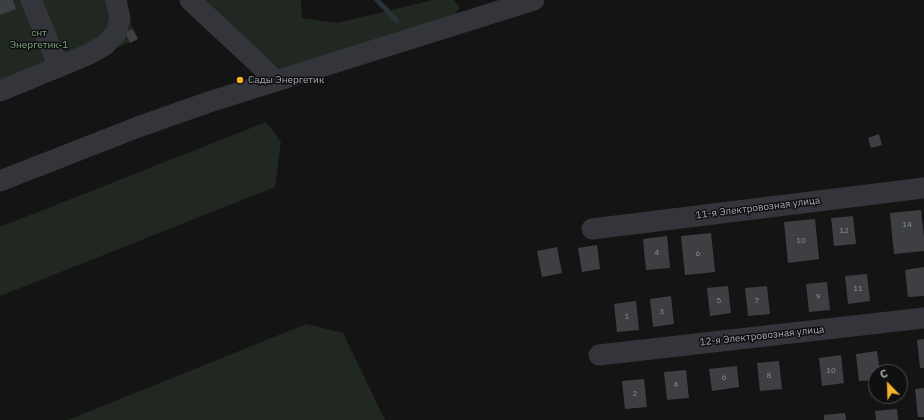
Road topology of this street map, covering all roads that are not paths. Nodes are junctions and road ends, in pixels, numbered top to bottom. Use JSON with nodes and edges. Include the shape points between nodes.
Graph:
{"nodes":[{"id":1,"x":31,"y":0,"type":"edge"},
{"id":2,"x":116,"y":0,"type":"edge"},
{"id":3,"x":190,"y":0,"type":"edge"},
{"id":4,"x":534,"y":0,"type":"edge"},
{"id":5,"x":59,"y":67,"type":"junction"},
{"id":6,"x":276,"y":80,"type":"junction"},
{"id":7,"x":0,"y":91,"type":"edge"},
{"id":8,"x":0,"y":181,"type":"edge"},
{"id":9,"x":924,"y":188,"type":"edge"},
{"id":10,"x":592,"y":229,"type":"dead end"},
{"id":11,"x":924,"y":318,"type":"edge"},
{"id":12,"x":599,"y":355,"type":"dead end"}],
"edges":[{"from":1,"to":5,"type":"street"},
{"from":2,"to":5,"type":"street","via":[[120,19],[116,33],[105,45]]},
{"from":3,"to":6,"type":"street"},
{"from":4,"to":6,"type":"street"},
{"from":5,"to":7,"type":"street"},
{"from":6,"to":8,"type":"street","via":[[145,124]]},
{"from":9,"to":10,"type":"street","name":"11-я Электровозная улица"},
{"from":11,"to":12,"type":"street","name":"12-я Электровозная улица"}]}
